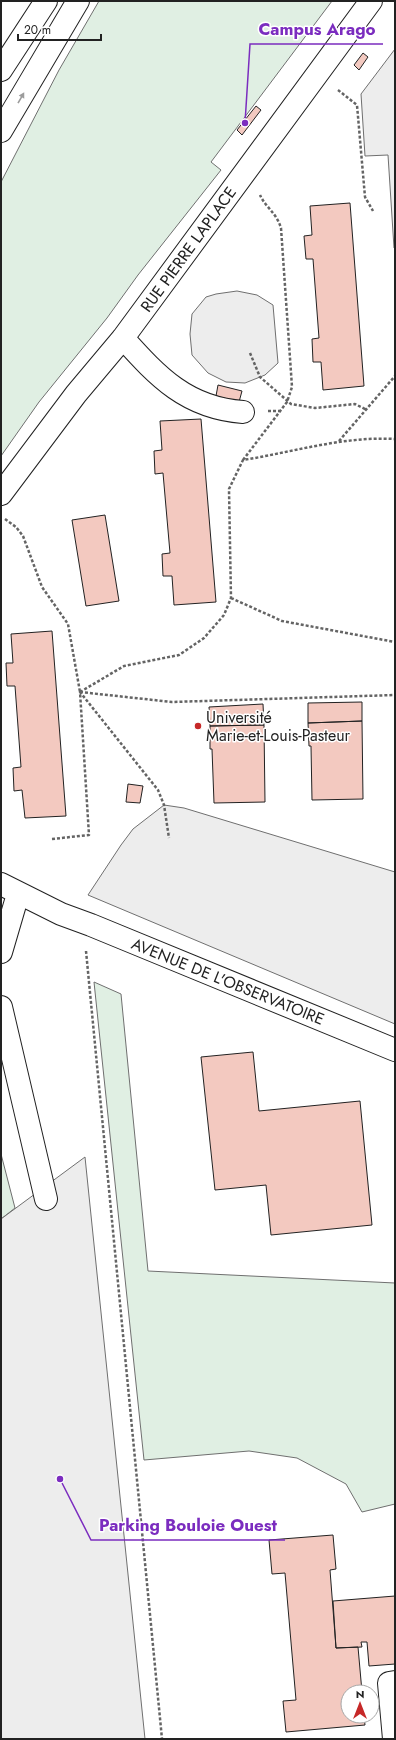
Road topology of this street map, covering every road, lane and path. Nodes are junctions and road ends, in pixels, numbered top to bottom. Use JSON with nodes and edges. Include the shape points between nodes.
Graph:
{"nodes":[{"id":1,"x":46,"y":1,"type":"edge"},
{"id":2,"x":78,"y":1,"type":"edge"},
{"id":3,"x":371,"y":1,"type":"edge"},
{"id":4,"x":1,"y":70,"type":"edge"},
{"id":5,"x":335,"y":88,"type":"dead end"},
{"id":6,"x":1,"y":131,"type":"edge"},
{"id":7,"x":257,"y":189,"type":"dead end"},
{"id":8,"x":373,"y":211,"type":"dead end"},
{"id":9,"x":123,"y":338,"type":"junction"},
{"id":10,"x":250,"y":353,"type":"dead end"},
{"id":11,"x":395,"y":376,"type":"edge"},
{"id":12,"x":287,"y":402,"type":"junction"},
{"id":13,"x":367,"y":410,"type":"junction"},
{"id":14,"x":243,"y":412,"type":"dead end"},
{"id":15,"x":395,"y":439,"type":"edge"},
{"id":16,"x":339,"y":441,"type":"junction"},
{"id":17,"x":243,"y":460,"type":"junction"},
{"id":18,"x":1,"y":494,"type":"edge"},
{"id":19,"x":1,"y":517,"type":"edge"},
{"id":20,"x":231,"y":598,"type":"junction"},
{"id":21,"x":395,"y":642,"type":"edge"},
{"id":22,"x":80,"y":692,"type":"junction"},
{"id":23,"x":395,"y":695,"type":"edge"},
{"id":24,"x":169,"y":838,"type":"dead end"},
{"id":25,"x":52,"y":839,"type":"dead end"},
{"id":26,"x":8,"y":900,"type":"edge"},
{"id":27,"x":86,"y":949,"type":"dead end"},
{"id":28,"x":1,"y":952,"type":"edge"},
{"id":29,"x":1,"y":1007,"type":"edge"},
{"id":30,"x":395,"y":1050,"type":"edge"},
{"id":31,"x":46,"y":1200,"type":"dead end"},
{"id":32,"x":395,"y":1682,"type":"edge"},
{"id":33,"x":162,"y":1739,"type":"edge"},
{"id":34,"x":394,"y":1739,"type":"edge"}],
"edges":[{"from":1,"to":4,"type":"main road"},
{"from":6,"to":2,"type":"main road","one_way":true},
{"from":3,"to":9,"type":"main road","name":"RUE PIERRE LAPLACE"},
{"from":5,"to":8,"type":"path","via":[[357,105],[365,197]]},
{"from":7,"to":12,"type":"path","via":[[263,201],[278,217],[281,228],[292,387]]},
{"from":9,"to":14,"type":"main road","via":[[178,391],[223,411]]},
{"from":9,"to":18,"type":"main road","name":"RUE PIERRE LAPLACE","via":[[76,394]]},
{"from":10,"to":12,"type":"path","via":[[260,377]]},
{"from":11,"to":13,"type":"path"},
{"from":12,"to":13,"type":"path","via":[[315,408],[355,404]]},
{"from":12,"to":17,"type":"path"},
{"from":13,"to":16,"type":"path"},
{"from":15,"to":16,"type":"path"},
{"from":16,"to":17,"type":"path"},
{"from":17,"to":20,"type":"path","via":[[229,489]]},
{"from":19,"to":22,"type":"path","via":[[16,527],[23,536],[42,587],[68,624]]},
{"from":20,"to":21,"type":"path","via":[[282,621]]},
{"from":20,"to":22,"type":"path","via":[[224,615],[204,638],[179,655],[124,666]]},
{"from":22,"to":23,"type":"path","via":[[172,702]]},
{"from":22,"to":24,"type":"path","via":[[158,790],[164,805]]},
{"from":22,"to":25,"type":"path","via":[[89,835]]},
{"from":26,"to":28,"type":"main road"},
{"from":26,"to":30,"type":"main road","name":"AVENUE DE L'OBSERVATOIRE","via":[[91,925]]},
{"from":27,"to":33,"type":"path"},
{"from":29,"to":31,"type":"main road"},
{"from":32,"to":34,"type":"main road","via":[[389,1683]]}]}
